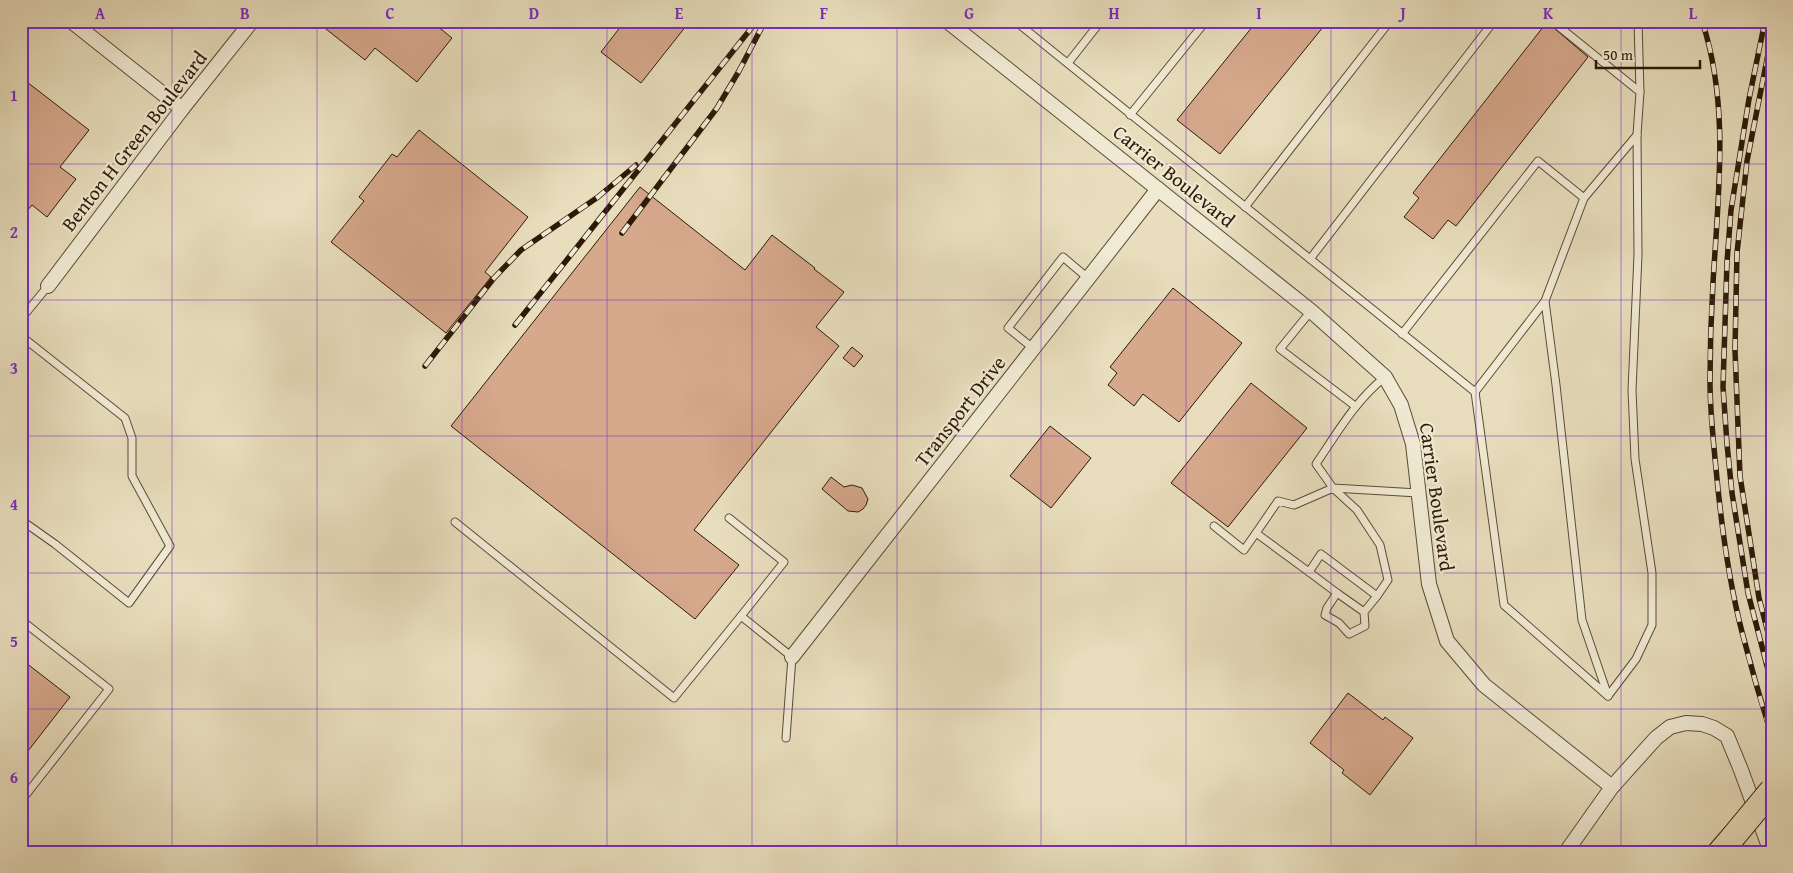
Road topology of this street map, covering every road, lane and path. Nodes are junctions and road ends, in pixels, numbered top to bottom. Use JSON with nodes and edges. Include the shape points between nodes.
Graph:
{"nodes":[{"id":1,"x":71,"y":21,"type":"edge"},
{"id":2,"x":252,"y":21,"type":"edge"},
{"id":3,"x":947,"y":21,"type":"edge"},
{"id":4,"x":1015,"y":21,"type":"edge"},
{"id":5,"x":1101,"y":21,"type":"edge"},
{"id":6,"x":1206,"y":21,"type":"edge"},
{"id":7,"x":1390,"y":21,"type":"edge"},
{"id":8,"x":1494,"y":21,"type":"edge"},
{"id":9,"x":1552,"y":21,"type":"edge"},
{"id":10,"x":1638,"y":21,"type":"edge"},
{"id":11,"x":1068,"y":63,"type":"junction"},
{"id":12,"x":1640,"y":92,"type":"junction"},
{"id":13,"x":182,"y":109,"type":"junction"},
{"id":14,"x":1130,"y":115,"type":"junction"},
{"id":15,"x":1637,"y":135,"type":"junction"},
{"id":16,"x":1158,"y":189,"type":"junction"},
{"id":17,"x":1584,"y":198,"type":"junction"},
{"id":18,"x":1245,"y":207,"type":"junction"},
{"id":19,"x":1310,"y":259,"type":"junction"},
{"id":20,"x":1089,"y":279,"type":"junction"},
{"id":21,"x":48,"y":286,"type":"joint"},
{"id":22,"x":1545,"y":301,"type":"junction"},
{"id":23,"x":1311,"y":311,"type":"junction"},
{"id":24,"x":21,"y":318,"type":"edge"},
{"id":25,"x":1402,"y":334,"type":"junction"},
{"id":26,"x":21,"y":336,"type":"edge"},
{"id":27,"x":1034,"y":349,"type":"junction"},
{"id":28,"x":1385,"y":376,"type":"junction"},
{"id":29,"x":1475,"y":392,"type":"junction"},
{"id":30,"x":1355,"y":406,"type":"junction"},
{"id":31,"x":1333,"y":488,"type":"junction"},
{"id":32,"x":1418,"y":493,"type":"junction"},
{"id":33,"x":729,"y":518,"type":"dead end"},
{"id":34,"x":21,"y":520,"type":"edge"},
{"id":35,"x":455,"y":522,"type":"dead end"},
{"id":36,"x":1214,"y":526,"type":"dead end"},
{"id":37,"x":1256,"y":533,"type":"junction"},
{"id":38,"x":1309,"y":572,"type":"junction"},
{"id":39,"x":1337,"y":593,"type":"junction"},
{"id":40,"x":1376,"y":596,"type":"junction"},
{"id":41,"x":1364,"y":612,"type":"junction"},
{"id":42,"x":742,"y":616,"type":"junction"},
{"id":43,"x":21,"y":620,"type":"edge"},
{"id":44,"x":792,"y":657,"type":"junction"},
{"id":45,"x":1608,"y":696,"type":"junction"},
{"id":46,"x":786,"y":738,"type":"dead end"},
{"id":47,"x":1612,"y":787,"type":"junction"},
{"id":48,"x":1772,"y":790,"type":"edge"},
{"id":49,"x":21,"y":801,"type":"edge"},
{"id":50,"x":1726,"y":844,"type":"edge"},
{"id":51,"x":1566,"y":852,"type":"edge"},
{"id":52,"x":1771,"y":852,"type":"edge"}],
"edges":[{"from":1,"to":13,"type":"street"},
{"from":2,"to":13,"type":"street","name":"Benton H Green Boulevard"},
{"from":3,"to":16,"type":"street","name":"Carrier Boulevard"},
{"from":4,"to":11,"type":"lane"},
{"from":5,"to":11,"type":"lane"},
{"from":6,"to":14,"type":"lane"},
{"from":7,"to":18,"type":"lane"},
{"from":8,"to":19,"type":"lane"},
{"from":9,"to":12,"type":"lane"},
{"from":10,"to":12,"type":"lane"},
{"from":11,"to":14,"type":"lane"},
{"from":12,"to":15,"type":"lane"},
{"from":13,"to":21,"type":"street","name":"Benton H Green Boulevard"},
{"from":14,"to":18,"type":"lane"},
{"from":15,"to":17,"type":"lane"},
{"from":15,"to":45,"type":"lane","via":[[1638,254],[1632,390],[1636,459],[1652,573],[1652,625],[1636,659]]},
{"from":16,"to":20,"type":"street","name":"Transport Drive"},
{"from":16,"to":23,"type":"street","name":"Carrier Boulevard"},
{"from":17,"to":22,"type":"lane"},
{"from":17,"to":25,"type":"lane","via":[[1538,161]]},
{"from":18,"to":19,"type":"lane"},
{"from":19,"to":25,"type":"lane"},
{"from":20,"to":27,"type":"street","name":"Transport Drive"},
{"from":20,"to":27,"type":"lane","via":[[1062,258],[1008,328]]},
{"from":21,"to":24,"type":"lane"},
{"from":22,"to":29,"type":"lane"},
{"from":22,"to":45,"type":"lane","via":[[1582,620]]},
{"from":23,"to":28,"type":"street","name":"Carrier Boulevard"},
{"from":23,"to":30,"type":"lane","via":[[1280,349]]},
{"from":25,"to":29,"type":"lane"},
{"from":26,"to":34,"type":"lane","via":[[124,418],[132,438],[132,476],[170,546],[129,603]]},
{"from":27,"to":44,"type":"street","name":"Transport Drive"},
{"from":28,"to":30,"type":"lane"},
{"from":28,"to":32,"type":"street","name":"Carrier Boulevard","via":[[1401,406],[1413,444]]},
{"from":29,"to":45,"type":"lane","via":[[1504,605]]},
{"from":30,"to":31,"type":"lane","via":[[1316,464]]},
{"from":31,"to":32,"type":"lane"},
{"from":31,"to":37,"type":"lane","via":[[1294,505],[1278,501]]},
{"from":31,"to":40,"type":"lane","via":[[1356,510],[1380,545],[1388,580]]},
{"from":32,"to":47,"type":"street","name":"Carrier Boulevard","via":[[1429,584],[1447,641],[1484,685]]},
{"from":33,"to":42,"type":"lane","via":[[784,562]]},
{"from":35,"to":42,"type":"lane","via":[[674,698]]},
{"from":36,"to":37,"type":"lane","via":[[1244,550]]},
{"from":37,"to":38,"type":"lane"},
{"from":38,"to":39,"type":"lane"},
{"from":38,"to":40,"type":"lane","via":[[1321,554]]},
{"from":39,"to":41,"type":"lane"},
{"from":39,"to":41,"type":"lane","via":[[1326,615],[1349,634],[1364,626]]},
{"from":40,"to":41,"type":"lane"},
{"from":42,"to":44,"type":"lane"},
{"from":43,"to":49,"type":"lane","via":[[109,689]]},
{"from":44,"to":46,"type":"lane"},
{"from":47,"to":51,"type":"street"},
{"from":47,"to":52,"type":"street","via":[[1670,727],[1686,723],[1714,728],[1727,736]]},
{"from":48,"to":50,"type":"highway","bridge":true}]}
